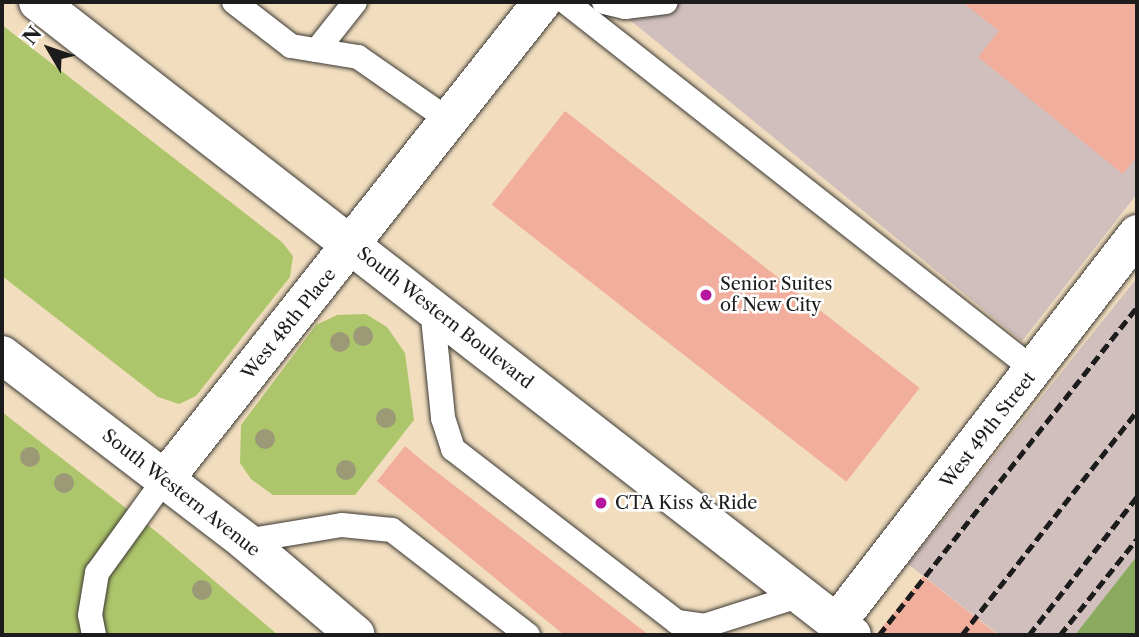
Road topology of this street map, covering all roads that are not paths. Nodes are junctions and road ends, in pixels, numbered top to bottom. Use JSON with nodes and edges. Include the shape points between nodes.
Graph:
{"nodes":[{"id":1,"x":38,"y":2,"type":"edge"},
{"id":2,"x":234,"y":2,"type":"edge"},
{"id":3,"x":355,"y":2,"type":"edge"},
{"id":4,"x":542,"y":2,"type":"edge"},
{"id":5,"x":566,"y":2,"type":"edge"},
{"id":6,"x":604,"y":2,"type":"edge"},
{"id":7,"x":666,"y":2,"type":"edge"},
{"id":8,"x":317,"y":50,"type":"junction"},
{"id":9,"x":450,"y":121,"type":"junction"},
{"id":10,"x":1137,"y":234,"type":"edge"},
{"id":11,"x":352,"y":246,"type":"junction"},
{"id":12,"x":432,"y":307,"type":"junction"},
{"id":13,"x":2,"y":355,"type":"edge"},
{"id":14,"x":1034,"y":370,"type":"junction"},
{"id":15,"x":164,"y":480,"type":"junction"},
{"id":16,"x":244,"y":541,"type":"junction"},
{"id":17,"x":798,"y":596,"type":"junction"},
{"id":18,"x":844,"y":629,"type":"edge"},
{"id":19,"x":94,"y":635,"type":"edge"},
{"id":20,"x":356,"y":635,"type":"edge"},
{"id":21,"x":528,"y":635,"type":"edge"}],
"edges":[{"from":1,"to":11,"type":"street","name":"South Western Boulevard"},
{"from":2,"to":8,"type":"lane","via":[[291,46]]},
{"from":3,"to":8,"type":"lane"},
{"from":4,"to":9,"type":"street","name":"West 48th Place"},
{"from":5,"to":14,"type":"lane"},
{"from":6,"to":7,"type":"lane","via":[[625,7]]},
{"from":8,"to":9,"type":"lane","via":[[358,57]]},
{"from":9,"to":11,"type":"street","name":"West 48th Place"},
{"from":10,"to":14,"type":"street","name":"West 49th Street"},
{"from":11,"to":12,"type":"street","name":"South Western Boulevard"},
{"from":11,"to":15,"type":"street","name":"West 48th Place"},
{"from":12,"to":17,"type":"street","name":"South Western Boulevard"},
{"from":12,"to":17,"type":"lane","via":[[443,418],[453,449],[677,622],[704,626]]},
{"from":13,"to":15,"type":"street","name":"South Western Avenue"},
{"from":14,"to":18,"type":"street","name":"West 49th Street"},
{"from":15,"to":16,"type":"street","name":"South Western Avenue"},
{"from":15,"to":19,"type":"lane","via":[[97,573],[90,615]]},
{"from":16,"to":20,"type":"street","name":"South Western Avenue"},
{"from":16,"to":21,"type":"lane","via":[[342,525],[392,530]]},
{"from":17,"to":18,"type":"street","name":"South Western Boulevard"}]}
